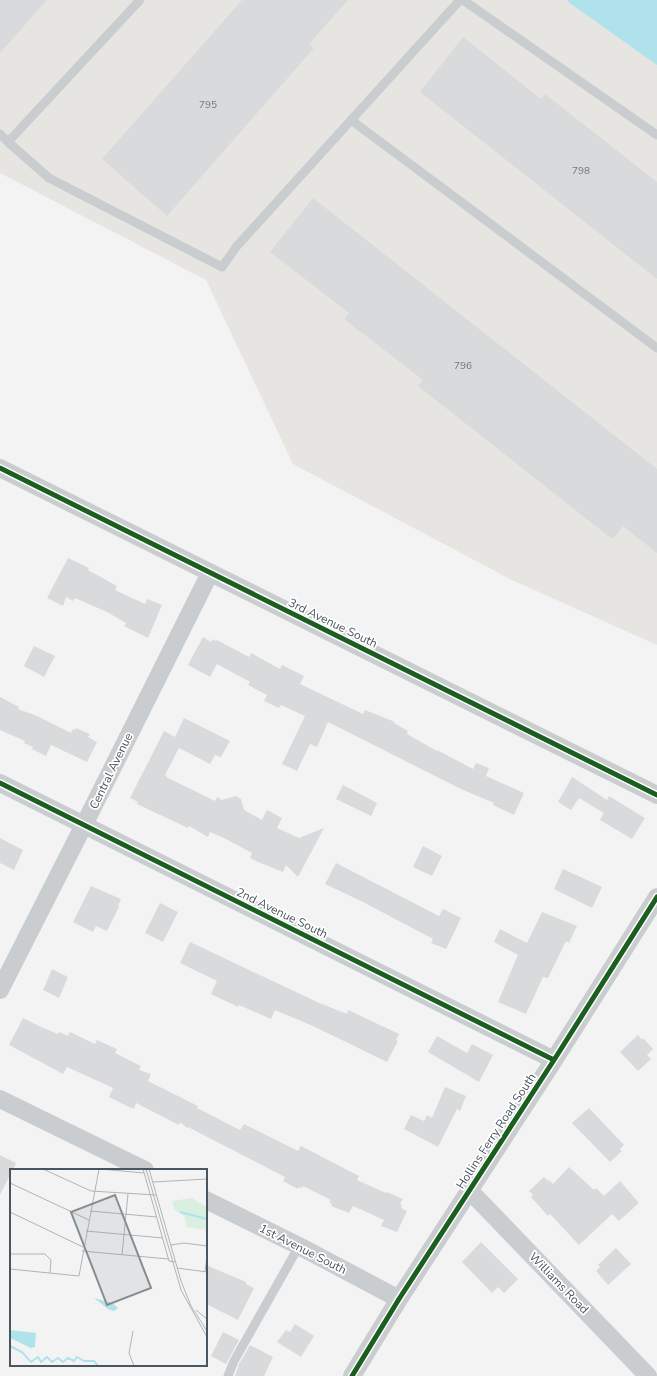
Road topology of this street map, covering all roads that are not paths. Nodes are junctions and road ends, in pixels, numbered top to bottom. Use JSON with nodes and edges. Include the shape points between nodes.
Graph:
{"nodes":[{"id":1,"x":140,"y":0,"type":"edge"},
{"id":2,"x":460,"y":0,"type":"edge"},
{"id":3,"x":463,"y":0,"type":"edge"},
{"id":4,"x":351,"y":120,"type":"junction"},
{"id":5,"x":0,"y":134,"type":"edge"},
{"id":6,"x":657,"y":135,"type":"edge"},
{"id":7,"x":8,"y":142,"type":"junction"},
{"id":8,"x":657,"y":348,"type":"edge"},
{"id":9,"x":0,"y":468,"type":"edge"},
{"id":10,"x":210,"y":573,"type":"junction"},
{"id":11,"x":0,"y":783,"type":"edge"},
{"id":12,"x":657,"y":795,"type":"edge"},
{"id":13,"x":84,"y":825,"type":"junction"},
{"id":14,"x":657,"y":897,"type":"edge"},
{"id":15,"x":0,"y":990,"type":"edge"},
{"id":16,"x":554,"y":1060,"type":"junction"},
{"id":17,"x":0,"y":1099,"type":"edge"},
{"id":18,"x":143,"y":1169,"type":"edge"},
{"id":19,"x":469,"y":1190,"type":"junction"},
{"id":20,"x":207,"y":1200,"type":"edge"},
{"id":21,"x":299,"y":1246,"type":"junction"},
{"id":22,"x":399,"y":1299,"type":"junction"},
{"id":23,"x":228,"y":1376,"type":"edge"},
{"id":24,"x":352,"y":1376,"type":"edge"},
{"id":25,"x":648,"y":1376,"type":"edge"}],
"edges":[{"from":1,"to":7,"type":"lane"},
{"from":2,"to":4,"type":"lane"},
{"from":3,"to":6,"type":"lane"},
{"from":4,"to":7,"type":"lane","via":[[237,246],[222,267],[49,178]]},
{"from":4,"to":8,"type":"lane"},
{"from":5,"to":7,"type":"lane"},
{"from":9,"to":10,"type":"street","name":"3rd Avenue South"},
{"from":10,"to":12,"type":"street","name":"3rd Avenue South"},
{"from":10,"to":13,"type":"street","name":"Central Avenue"},
{"from":11,"to":13,"type":"street","name":"2nd Avenue South"},
{"from":13,"to":15,"type":"street","name":"Central Avenue"},
{"from":13,"to":16,"type":"street","name":"2nd Avenue South"},
{"from":14,"to":16,"type":"street","name":"Hollins Ferry Road South"},
{"from":16,"to":19,"type":"street","name":"Hollins Ferry Road South"},
{"from":17,"to":18,"type":"street"},
{"from":19,"to":22,"type":"street","name":"Hollins Ferry Road South"},
{"from":19,"to":25,"type":"street","name":"Williams Road"},
{"from":20,"to":21,"type":"street","name":"1st Avenue South"},
{"from":21,"to":22,"type":"street","name":"1st Avenue South"},
{"from":21,"to":23,"type":"lane"},
{"from":22,"to":24,"type":"street","name":"Hollins Ferry Road South"}]}
